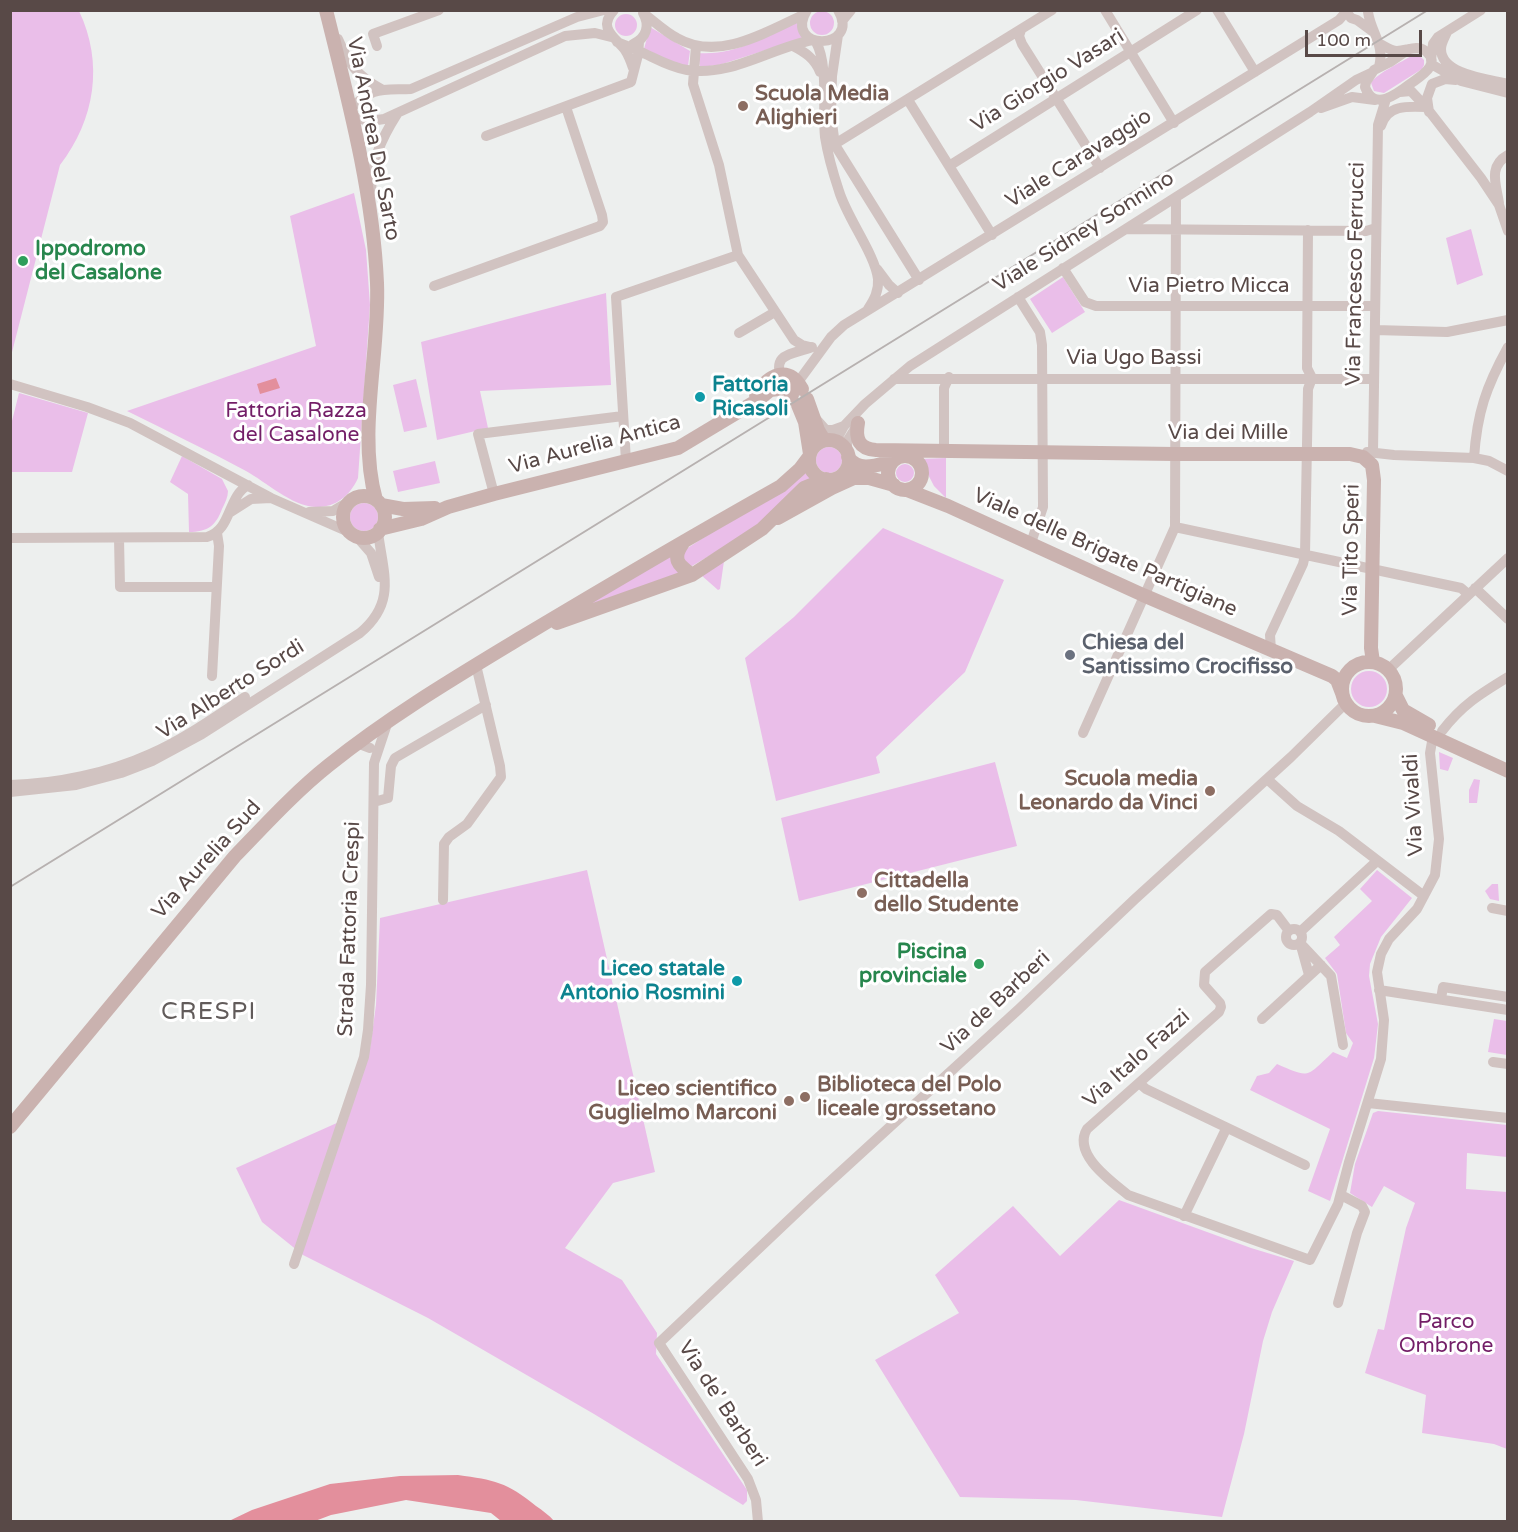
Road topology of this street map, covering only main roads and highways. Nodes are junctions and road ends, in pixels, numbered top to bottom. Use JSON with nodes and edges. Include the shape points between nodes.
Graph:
{"nodes":[{"id":1,"x":327,"y":12,"type":"edge"},
{"id":2,"x":797,"y":393,"type":"junction"},
{"id":3,"x":747,"y":407,"type":"junction"},
{"id":4,"x":851,"y":425,"type":"road end"},
{"id":5,"x":829,"y":440,"type":"junction"},
{"id":6,"x":943,"y":451,"type":"junction"},
{"id":7,"x":847,"y":454,"type":"junction"},
{"id":8,"x":1350,"y":454,"type":"joint"},
{"id":9,"x":809,"y":455,"type":"junction"},
{"id":10,"x":369,"y":456,"type":"junction"},
{"id":11,"x":913,"y":458,"type":"junction"},
{"id":12,"x":893,"y":461,"type":"junction"},
{"id":13,"x":922,"y":475,"type":"junction"},
{"id":14,"x":854,"y":478,"type":"junction"},
{"id":15,"x":831,"y":479,"type":"junction"},
{"id":16,"x":900,"y":487,"type":"junction"},
{"id":17,"x":351,"y":500,"type":"junction"},
{"id":18,"x":379,"y":502,"type":"junction"},
{"id":19,"x":945,"y":505,"type":"junction"},
{"id":20,"x":448,"y":507,"type":"junction"},
{"id":21,"x":771,"y":521,"type":"junction"},
{"id":22,"x":379,"y":531,"type":"junction"},
{"id":23,"x":682,"y":543,"type":"junction"},
{"id":24,"x":692,"y":575,"type":"junction"},
{"id":25,"x":524,"y":636,"type":"junction"},
{"id":26,"x":1373,"y":662,"type":"junction"},
{"id":27,"x":1396,"y":696,"type":"junction"},
{"id":28,"x":1344,"y":698,"type":"junction"},
{"id":29,"x":1375,"y":716,"type":"junction"},
{"id":30,"x":1437,"y":734,"type":"junction"},
{"id":31,"x":1508,"y":760,"type":"edge"},
{"id":32,"x":1508,"y":771,"type":"edge"},
{"id":33,"x":10,"y":1126,"type":"edge"}],
"edges":[{"from":1,"to":10,"type":"main road","name":"Via Andrea Del Sarto","via":[[370,213],[377,282]]},
{"from":2,"to":3,"type":"main road","name":"Via Aurelia Antica","via":[[770,390]]},
{"from":2,"to":3,"type":"main road","name":"Via Aurelia Antica","via":[[788,375],[780,375],[766,382]]},
{"from":2,"to":5,"type":"main road","via":[[813,413],[818,430]]},
{"from":2,"to":9,"type":"main road"},
{"from":3,"to":20,"type":"main road","name":"Via Aurelia Antica","via":[[678,448]]},
{"from":4,"to":6,"type":"main road","via":[[860,444],[868,449]]},
{"from":5,"to":7,"type":"main road","via":[[839,443]]},
{"from":5,"to":9,"type":"main road","via":[[817,444]]},
{"from":6,"to":8,"type":"main road","name":"Via dei Mille"},
{"from":6,"to":11,"type":"main road","name":"Via dei Mille"},
{"from":7,"to":12,"type":"main road","via":[[861,466]]},
{"from":7,"to":15,"type":"main road","via":[[846,469]]},
{"from":8,"to":26,"type":"main road","name":"Via Tito Speri","via":[[1363,457],[1372,465],[1374,480]]},
{"from":9,"to":15,"type":"main road","via":[[811,470]]},
{"from":9,"to":23,"type":"main road","via":[[801,469],[781,486]]},
{"from":10,"to":17,"type":"main road","name":"Via Andrea Del Sarto","via":[[364,480]]},
{"from":10,"to":18,"type":"main road","name":"Via Andrea Del Sarto"},
{"from":11,"to":12,"type":"main road","via":[[900,456]]},
{"from":11,"to":13,"type":"main road"},
{"from":12,"to":16,"type":"main road","via":[[889,476]]},
{"from":13,"to":16,"type":"main road","via":[[917,485]]},
{"from":13,"to":19,"type":"main road"},
{"from":14,"to":15,"type":"main road","name":"Viale delle Brigate Partigiane"},
{"from":14,"to":16,"type":"main road","name":"Viale delle Brigate Partigiane"},
{"from":14,"to":21,"type":"main road"},
{"from":15,"to":21,"type":"main road","via":[[811,484]]},
{"from":16,"to":19,"type":"main road","name":"Viale delle Brigate Partigiane"},
{"from":17,"to":18,"type":"main road","name":"Via Aurelia Antica","via":[[364,496]]},
{"from":17,"to":22,"type":"main road","name":"Via Aurelia Antica","via":[[343,520],[354,535],[371,537]]},
{"from":18,"to":20,"type":"main road","name":"Via Aurelia Antica","via":[[415,510]]},
{"from":18,"to":22,"type":"main road","via":[[385,517]]},
{"from":19,"to":28,"type":"main road","name":"Viale delle Brigate Partigiane","via":[[1332,676]]},
{"from":20,"to":22,"type":"main road","name":"Via Aurelia Antica"},
{"from":21,"to":24,"type":"main road"},
{"from":23,"to":24,"type":"main road","via":[[677,561]]},
{"from":23,"to":25,"type":"main road"},
{"from":24,"to":25,"type":"main road"},
{"from":25,"to":33,"type":"main road","name":"Via Aurelia Sud","via":[[389,720],[369,742],[311,780],[235,856]]},
{"from":26,"to":27,"type":"main road","via":[[1389,670]]},
{"from":26,"to":28,"type":"main road","via":[[1359,664],[1347,673]]},
{"from":27,"to":29,"type":"main road","via":[[1386,711]]},
{"from":27,"to":30,"type":"main road","via":[[1406,713]]},
{"from":28,"to":29,"type":"main road","via":[[1362,716]]},
{"from":29,"to":30,"type":"main road"},
{"from":30,"to":31,"type":"main road"},
{"from":30,"to":32,"type":"main road"}]}
